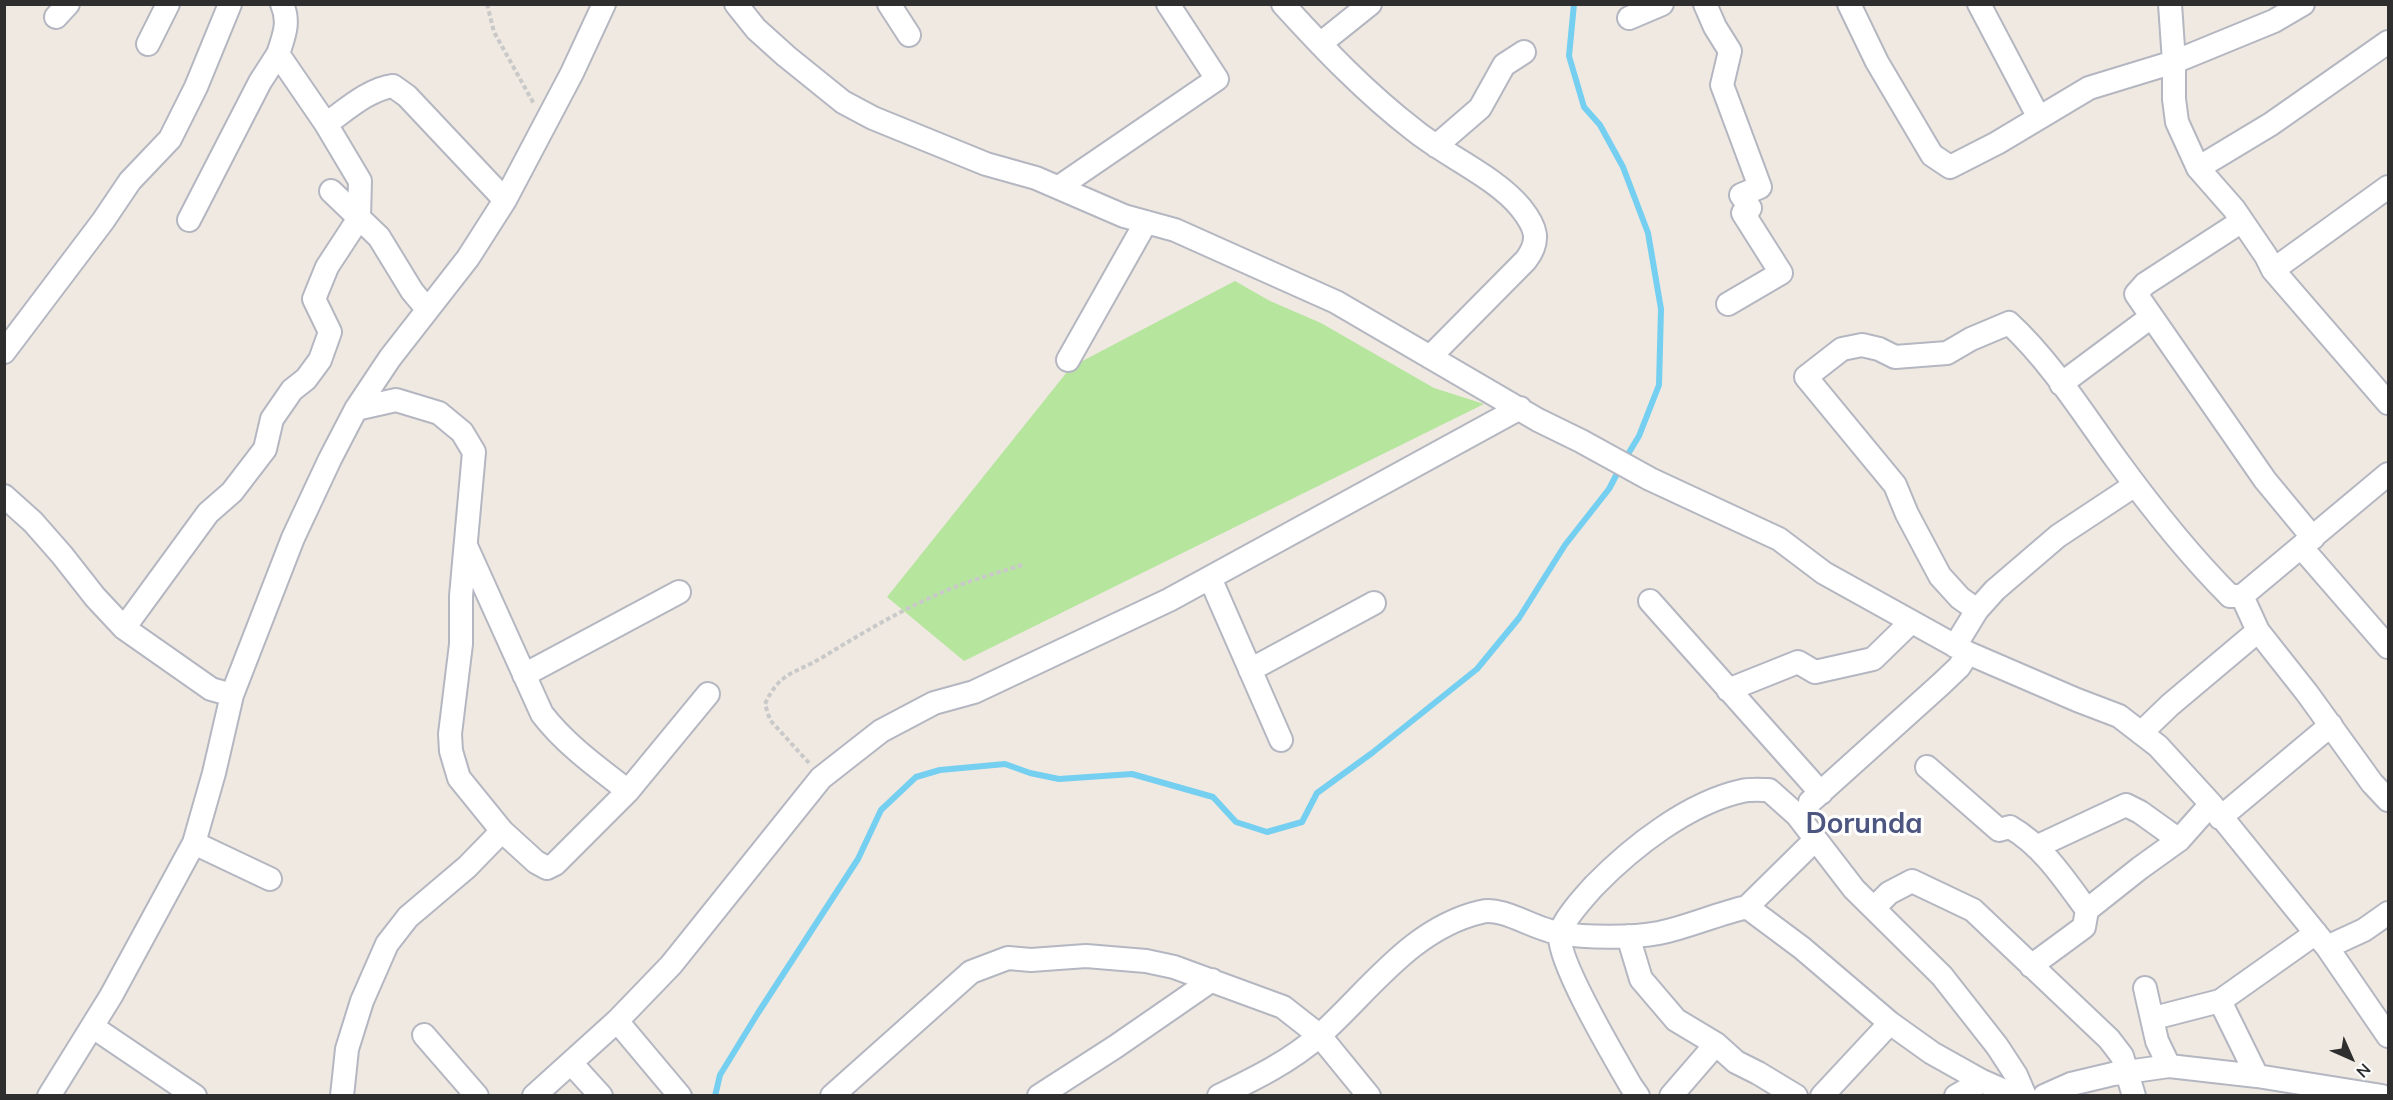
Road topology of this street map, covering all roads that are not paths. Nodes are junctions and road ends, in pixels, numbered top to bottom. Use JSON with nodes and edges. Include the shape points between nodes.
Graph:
{"nodes":[{"id":1,"x":168,"y":4,"type":"edge"},
{"id":2,"x":230,"y":4,"type":"edge"},
{"id":3,"x":282,"y":4,"type":"edge"},
{"id":4,"x":604,"y":4,"type":"edge"},
{"id":5,"x":736,"y":4,"type":"edge"},
{"id":6,"x":889,"y":4,"type":"edge"},
{"id":7,"x":1168,"y":4,"type":"edge"},
{"id":8,"x":1283,"y":4,"type":"edge"},
{"id":9,"x":1370,"y":4,"type":"edge"},
{"id":10,"x":1662,"y":4,"type":"edge"},
{"id":11,"x":1705,"y":4,"type":"edge"},
{"id":12,"x":1849,"y":4,"type":"edge"},
{"id":13,"x":1979,"y":4,"type":"edge"},
{"id":14,"x":2170,"y":4,"type":"edge"},
{"id":15,"x":2296,"y":6,"type":"edge"},
{"id":16,"x":1629,"y":18,"type":"dead end"},
{"id":17,"x":909,"y":35,"type":"dead end"},
{"id":18,"x":2388,"y":42,"type":"edge"},
{"id":19,"x":148,"y":44,"type":"dead end"},
{"id":20,"x":1320,"y":44,"type":"junction"},
{"id":21,"x":1524,"y":52,"type":"dead end"},
{"id":22,"x":278,"y":54,"type":"junction"},
{"id":23,"x":2174,"y":62,"type":"junction"},
{"id":24,"x":2039,"y":118,"type":"junction"},
{"id":25,"x":326,"y":124,"type":"junction"},
{"id":26,"x":1436,"y":146,"type":"junction"},
{"id":27,"x":2198,"y":168,"type":"junction"},
{"id":28,"x":1059,"y":187,"type":"junction"},
{"id":29,"x":2388,"y":187,"type":"edge"},
{"id":30,"x":331,"y":192,"type":"dead end"},
{"id":31,"x":505,"y":200,"type":"junction"},
{"id":32,"x":359,"y":218,"type":"junction"},
{"id":33,"x":189,"y":220,"type":"dead end"},
{"id":34,"x":2242,"y":221,"type":"junction"},
{"id":35,"x":1146,"y":222,"type":"junction"},
{"id":36,"x":2273,"y":270,"type":"junction"},
{"id":37,"x":1728,"y":304,"type":"dead end"},
{"id":38,"x":427,"y":309,"type":"junction"},
{"id":39,"x":2151,"y":317,"type":"junction"},
{"id":40,"x":4,"y":352,"type":"edge"},
{"id":41,"x":1430,"y":357,"type":"junction"},
{"id":42,"x":1068,"y":360,"type":"dead end"},
{"id":43,"x":2061,"y":384,"type":"junction"},
{"id":44,"x":2388,"y":403,"type":"edge"},
{"id":45,"x":1521,"y":408,"type":"junction"},
{"id":46,"x":357,"y":409,"type":"junction"},
{"id":47,"x":2388,"y":474,"type":"edge"},
{"id":48,"x":2135,"y":485,"type":"junction"},
{"id":49,"x":4,"y":496,"type":"edge"},
{"id":50,"x":2308,"y":543,"type":"junction"},
{"id":51,"x":466,"y":546,"type":"junction"},
{"id":52,"x":1210,"y":578,"type":"junction"},
{"id":53,"x":679,"y":592,"type":"dead end"},
{"id":54,"x":2242,"y":596,"type":"junction"},
{"id":55,"x":1650,"y":601,"type":"dead end"},
{"id":56,"x":1374,"y":603,"type":"dead end"},
{"id":57,"x":1977,"y":610,"type":"junction"},
{"id":58,"x":1911,"y":622,"type":"junction"},
{"id":59,"x":124,"y":628,"type":"junction"},
{"id":60,"x":2258,"y":631,"type":"junction"},
{"id":61,"x":2388,"y":647,"type":"edge"},
{"id":62,"x":1961,"y":649,"type":"junction"},
{"id":63,"x":1250,"y":670,"type":"junction"},
{"id":64,"x":524,"y":675,"type":"junction"},
{"id":65,"x":1728,"y":690,"type":"junction"},
{"id":66,"x":708,"y":694,"type":"dead end"},
{"id":67,"x":232,"y":695,"type":"junction"},
{"id":68,"x":2331,"y":725,"type":"junction"},
{"id":69,"x":2141,"y":733,"type":"junction"},
{"id":70,"x":1281,"y":740,"type":"dead end"},
{"id":71,"x":1927,"y":767,"type":"dead end"},
{"id":72,"x":628,"y":791,"type":"junction"},
{"id":73,"x":1821,"y":793,"type":"junction"},
{"id":74,"x":2388,"y":800,"type":"edge"},
{"id":75,"x":2215,"y":811,"type":"junction"},
{"id":76,"x":1797,"y":815,"type":"junction"},
{"id":77,"x":501,"y":831,"type":"junction"},
{"id":78,"x":1815,"y":840,"type":"junction"},
{"id":79,"x":2179,"y":840,"type":"junction"},
{"id":80,"x":194,"y":843,"type":"junction"},
{"id":81,"x":2036,"y":847,"type":"junction"},
{"id":82,"x":270,"y":879,"type":"dead end"},
{"id":83,"x":1746,"y":907,"type":"junction"},
{"id":84,"x":1874,"y":908,"type":"junction"},
{"id":85,"x":2087,"y":910,"type":"junction"},
{"id":86,"x":2388,"y":913,"type":"edge"},
{"id":87,"x":1560,"y":934,"type":"junction"},
{"id":88,"x":1628,"y":936,"type":"junction"},
{"id":89,"x":2321,"y":940,"type":"junction"},
{"id":90,"x":2031,"y":966,"type":"junction"},
{"id":91,"x":1212,"y":980,"type":"junction"},
{"id":92,"x":2145,"y":988,"type":"dead end"},
{"id":93,"x":2220,"y":1001,"type":"junction"},
{"id":94,"x":2154,"y":1018,"type":"junction"},
{"id":95,"x":616,"y":1021,"type":"junction"},
{"id":96,"x":1890,"y":1023,"type":"junction"},
{"id":97,"x":93,"y":1027,"type":"junction"},
{"id":98,"x":424,"y":1035,"type":"dead end"},
{"id":99,"x":1320,"y":1036,"type":"junction"},
{"id":100,"x":2388,"y":1036,"type":"edge"},
{"id":101,"x":1716,"y":1044,"type":"junction"},
{"id":102,"x":571,"y":1063,"type":"junction"},
{"id":103,"x":2169,"y":1066,"type":"junction"},
{"id":104,"x":2127,"y":1072,"type":"junction"},
{"id":105,"x":2257,"y":1076,"type":"junction"},
{"id":106,"x":1982,"y":1081,"type":"junction"},
{"id":107,"x":49,"y":1095,"type":"edge"},
{"id":108,"x":195,"y":1095,"type":"edge"},
{"id":109,"x":342,"y":1095,"type":"edge"},
{"id":110,"x":477,"y":1095,"type":"edge"},
{"id":111,"x":534,"y":1095,"type":"edge"},
{"id":112,"x":601,"y":1095,"type":"edge"},
{"id":113,"x":680,"y":1095,"type":"edge"},
{"id":114,"x":832,"y":1095,"type":"edge"},
{"id":115,"x":1039,"y":1095,"type":"edge"},
{"id":116,"x":1219,"y":1095,"type":"edge"},
{"id":117,"x":1369,"y":1095,"type":"edge"},
{"id":118,"x":1638,"y":1095,"type":"edge"},
{"id":119,"x":1671,"y":1095,"type":"edge"},
{"id":120,"x":1796,"y":1095,"type":"edge"},
{"id":121,"x":1822,"y":1095,"type":"edge"},
{"id":122,"x":1956,"y":1095,"type":"edge"},
{"id":123,"x":2016,"y":1095,"type":"edge"},
{"id":124,"x":2025,"y":1095,"type":"edge"},
{"id":125,"x":2044,"y":1095,"type":"edge"},
{"id":126,"x":2134,"y":1095,"type":"edge"},
{"id":127,"x":2382,"y":1095,"type":"edge"}],
"edges":[{"from":1,"to":19,"type":"street"},
{"from":2,"to":40,"type":"street","via":[[170,139],[130,181]]},
{"from":3,"to":22,"type":"street","via":[[287,28]]},
{"from":4,"to":31,"type":"street"},
{"from":5,"to":28,"type":"street","via":[[786,57],[843,102],[986,164]]},
{"from":6,"to":17,"type":"street"},
{"from":7,"to":28,"type":"street","via":[[1217,79]]},
{"from":8,"to":20,"type":"street"},
{"from":9,"to":20,"type":"street"},
{"from":10,"to":16,"type":"street"},
{"from":11,"to":37,"type":"street","via":[[1731,51],[1722,85],[1760,187],[1741,195],[1750,208],[1743,213],[1781,273]]},
{"from":12,"to":24,"type":"street","via":[[1877,62],[1932,155],[1950,166]]},
{"from":13,"to":24,"type":"street"},
{"from":14,"to":23,"type":"street"},
{"from":15,"to":23,"type":"street","via":[[2274,21]]},
{"from":18,"to":27,"type":"street","via":[[2271,124]]},
{"from":20,"to":26,"type":"street","via":[[1342,68]]},
{"from":21,"to":26,"type":"street","via":[[1504,65],[1480,108]]},
{"from":22,"to":25,"type":"street"},
{"from":22,"to":33,"type":"street"},
{"from":23,"to":24,"type":"street","via":[[2089,88]]},
{"from":23,"to":27,"type":"street","via":[[2177,122]]},
{"from":25,"to":31,"type":"street","via":[[373,92],[393,86]]},
{"from":25,"to":32,"type":"street","via":[[360,181]]},
{"from":26,"to":41,"type":"street","via":[[1521,208],[1536,234],[1535,248],[1526,260]]},
{"from":27,"to":34,"type":"street"},
{"from":28,"to":35,"type":"street"},
{"from":29,"to":36,"type":"street"},
{"from":30,"to":32,"type":"street"},
{"from":31,"to":38,"type":"street","via":[[446,289]]},
{"from":32,"to":38,"type":"street","via":[[379,237]]},
{"from":32,"to":59,"type":"street","via":[[327,267],[314,299],[330,332],[320,360],[272,419],[265,449],[232,492],[208,513]]},
{"from":34,"to":36,"type":"street"},
{"from":34,"to":39,"type":"street","via":[[2145,284],[2136,294]]},
{"from":35,"to":41,"type":"street","via":[[1175,230],[1336,302]]},
{"from":35,"to":42,"type":"street"},
{"from":36,"to":44,"type":"street"},
{"from":38,"to":46,"type":"street"},
{"from":39,"to":43,"type":"street"},
{"from":39,"to":50,"type":"street"},
{"from":41,"to":45,"type":"street"},
{"from":43,"to":48,"type":"street"},
{"from":43,"to":57,"type":"street","via":[[2032,345],[2008,323],[1947,353],[1895,357],[1862,345],[1842,350],[1806,377],[1895,485],[1940,576]]},
{"from":45,"to":52,"type":"street"},
{"from":45,"to":58,"type":"street","via":[[1650,479],[1779,540],[1824,573]]},
{"from":46,"to":51,"type":"street","via":[[396,400],[439,413],[462,432],[474,452]]},
{"from":46,"to":67,"type":"street","via":[[293,538]]},
{"from":47,"to":50,"type":"street"},
{"from":48,"to":54,"type":"street","via":[[2204,570],[2230,596]]},
{"from":48,"to":57,"type":"street","via":[[2058,536]]},
{"from":49,"to":59,"type":"street","via":[[40,530]]},
{"from":50,"to":54,"type":"street"},
{"from":50,"to":61,"type":"street"},
{"from":51,"to":64,"type":"street"},
{"from":51,"to":77,"type":"street","via":[[451,750],[459,778]]},
{"from":52,"to":63,"type":"street"},
{"from":52,"to":95,"type":"street","via":[[974,692],[934,703],[881,731],[821,778],[671,965]]},
{"from":53,"to":64,"type":"street"},
{"from":54,"to":60,"type":"street"},
{"from":55,"to":65,"type":"street"},
{"from":56,"to":63,"type":"street"},
{"from":57,"to":62,"type":"street"},
{"from":58,"to":62,"type":"street"},
{"from":58,"to":65,"type":"street","via":[[1873,659],[1815,672],[1798,662]]},
{"from":59,"to":67,"type":"street","via":[[211,688]]},
{"from":60,"to":68,"type":"street"},
{"from":60,"to":69,"type":"street"},
{"from":62,"to":69,"type":"street","via":[[2119,716]]},
{"from":62,"to":73,"type":"street","via":[[1959,667]]},
{"from":63,"to":70,"type":"street"},
{"from":64,"to":72,"type":"street","via":[[542,714],[557,733]]},
{"from":65,"to":73,"type":"street"},
{"from":66,"to":72,"type":"street"},
{"from":67,"to":80,"type":"street"},
{"from":68,"to":74,"type":"street"},
{"from":68,"to":75,"type":"street"},
{"from":69,"to":75,"type":"street","via":[[2158,746]]},
{"from":71,"to":81,"type":"street","via":[[1999,830],[2010,827]]},
{"from":72,"to":77,"type":"street","via":[[547,868]]},
{"from":73,"to":76,"type":"street"},
{"from":75,"to":79,"type":"street"},
{"from":75,"to":89,"type":"street"},
{"from":76,"to":78,"type":"street"},
{"from":76,"to":87,"type":"street","via":[[1769,790],[1744,790],[1699,808],[1652,833],[1630,851],[1578,903]]},
{"from":77,"to":109,"type":"street","via":[[467,867],[408,917],[387,944],[362,1001],[347,1049]]},
{"from":78,"to":83,"type":"street"},
{"from":78,"to":84,"type":"street"},
{"from":79,"to":81,"type":"street","via":[[2126,805]]},
{"from":79,"to":85,"type":"street"},
{"from":80,"to":82,"type":"street"},
{"from":80,"to":97,"type":"street"},
{"from":81,"to":85,"type":"street"},
{"from":83,"to":88,"type":"street","via":[[1660,933]]},
{"from":83,"to":96,"type":"street","via":[[1802,948]]},
{"from":84,"to":90,"type":"street","via":[[1889,893],[1912,881],[1973,910]]},
{"from":84,"to":124,"type":"street","via":[[1942,976],[1997,1046]]},
{"from":85,"to":90,"type":"street","via":[[2084,927]]},
{"from":86,"to":89,"type":"street","via":[[2364,930]]},
{"from":87,"to":88,"type":"street"},
{"from":87,"to":99,"type":"street","via":[[1496,911],[1461,918],[1431,933],[1399,957]]},
{"from":87,"to":118,"type":"street","via":[[1573,979]]},
{"from":88,"to":101,"type":"street","via":[[1641,979],[1659,1002],[1676,1020]]},
{"from":89,"to":93,"type":"street"},
{"from":89,"to":100,"type":"street"},
{"from":90,"to":104,"type":"street","via":[[2109,1039],[2122,1056]]},
{"from":91,"to":99,"type":"street","via":[[1283,1007]]},
{"from":91,"to":114,"type":"street","via":[[1173,967],[1116,957],[1008,958],[971,972]]},
{"from":91,"to":115,"type":"street"},
{"from":92,"to":94,"type":"street"},
{"from":93,"to":94,"type":"street"},
{"from":93,"to":105,"type":"street"},
{"from":94,"to":103,"type":"street","via":[[2157,1041]]},
{"from":95,"to":102,"type":"street"},
{"from":95,"to":113,"type":"street"},
{"from":96,"to":106,"type":"street"},
{"from":96,"to":121,"type":"street"},
{"from":97,"to":107,"type":"street"},
{"from":97,"to":108,"type":"street"},
{"from":98,"to":110,"type":"street"},
{"from":99,"to":116,"type":"street","via":[[1258,1077]]},
{"from":99,"to":117,"type":"street"},
{"from":101,"to":119,"type":"street"},
{"from":101,"to":120,"type":"street","via":[[1736,1062]]},
{"from":102,"to":111,"type":"street"},
{"from":102,"to":112,"type":"street"},
{"from":103,"to":104,"type":"street"},
{"from":103,"to":105,"type":"street"},
{"from":104,"to":125,"type":"street","via":[[2071,1084]]},
{"from":104,"to":126,"type":"street"},
{"from":105,"to":127,"type":"street"},
{"from":106,"to":122,"type":"street"},
{"from":106,"to":123,"type":"street"}]}
